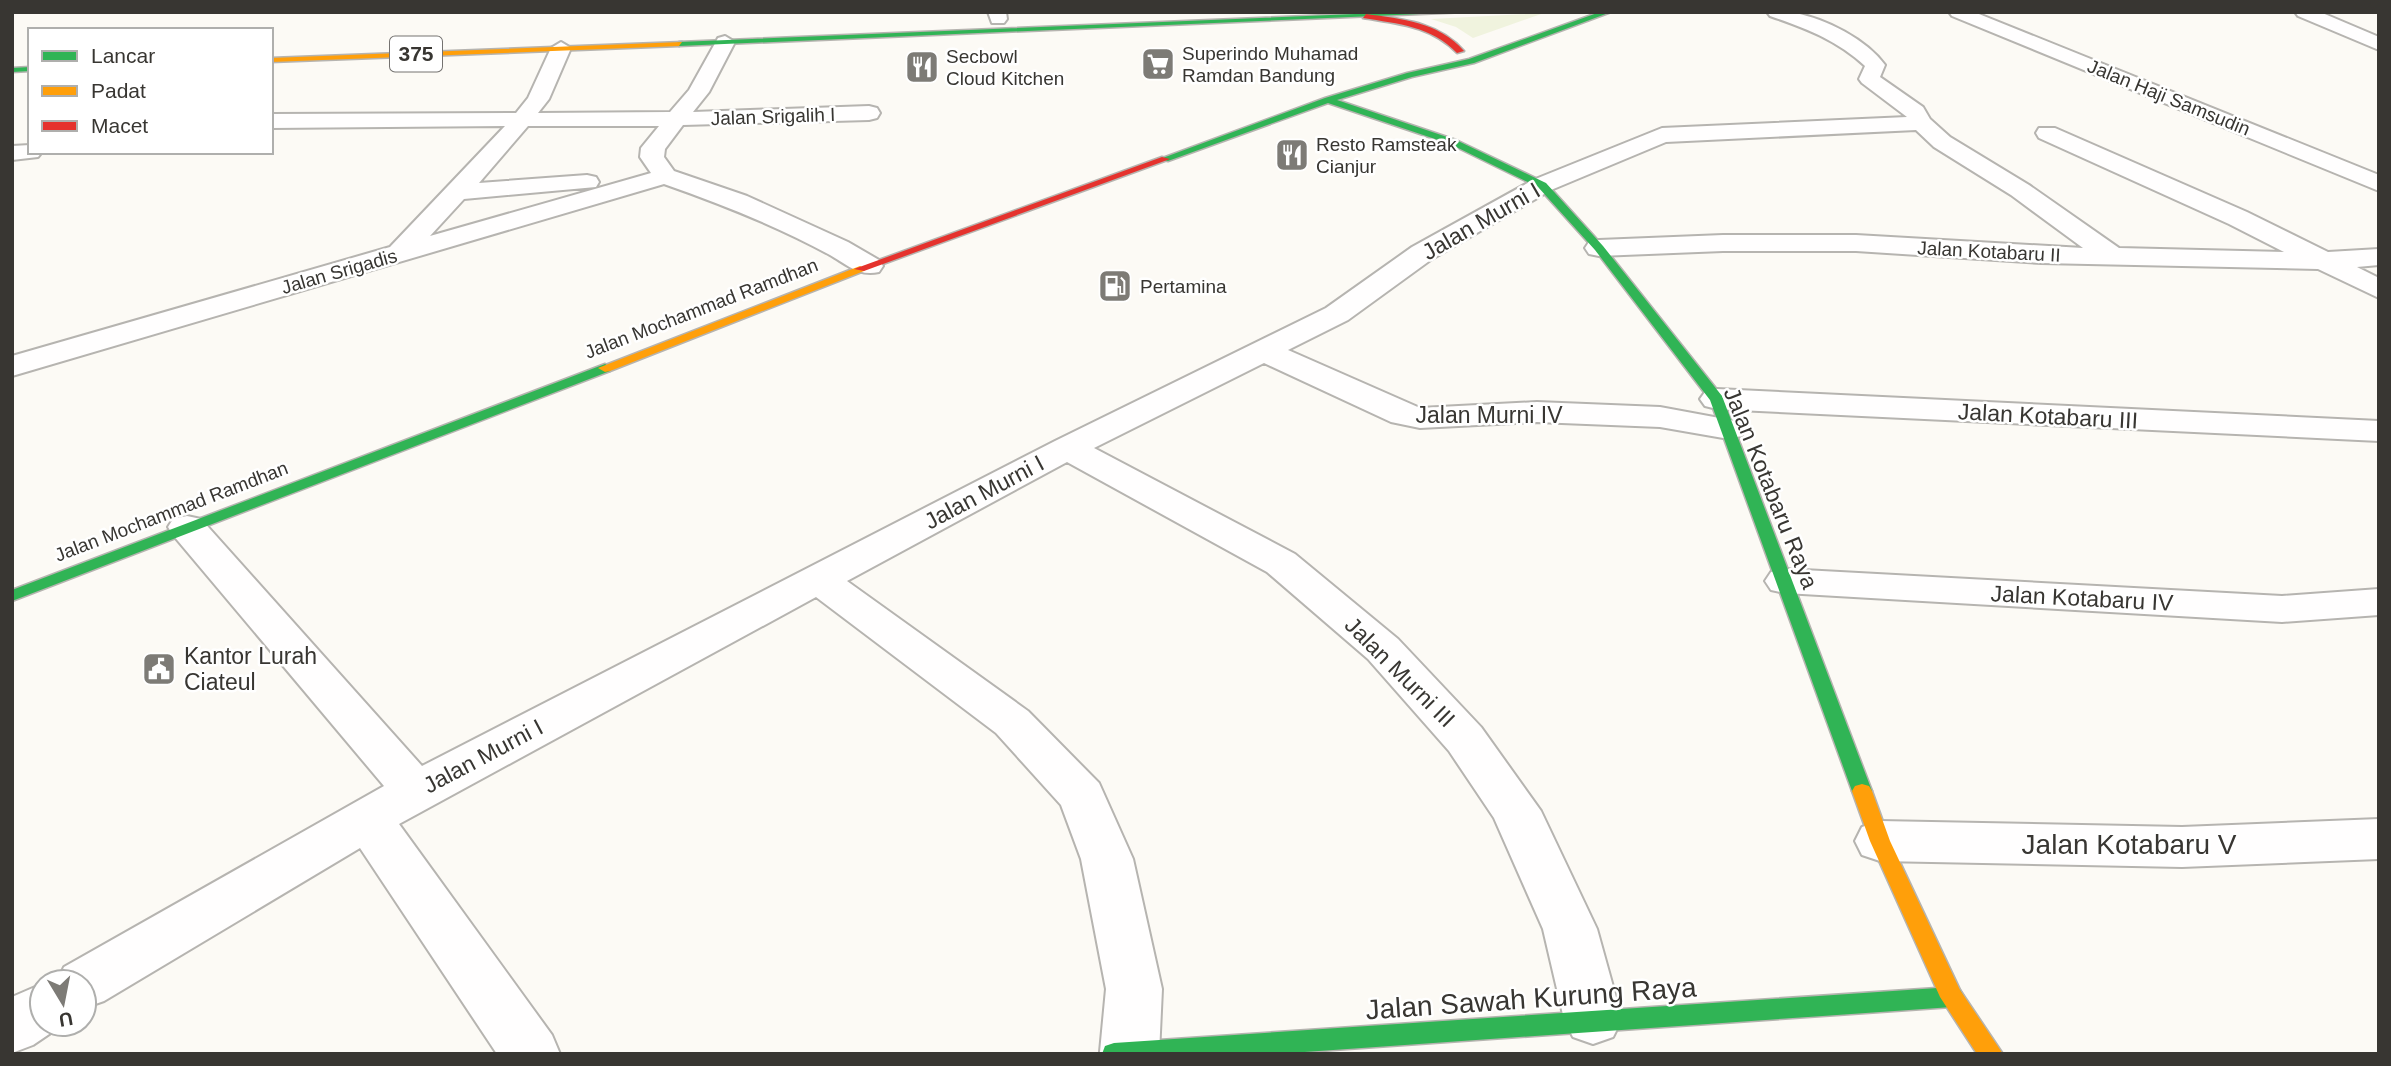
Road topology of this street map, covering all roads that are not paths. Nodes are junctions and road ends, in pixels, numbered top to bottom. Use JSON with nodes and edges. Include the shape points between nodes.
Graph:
{"nodes":[{"id":1,"x":1184,"y":12,"type":"edge"},
{"id":2,"x":1463,"y":12,"type":"edge"},
{"id":3,"x":1565,"y":12,"type":"edge"},
{"id":4,"x":1608,"y":12,"type":"edge"},
{"id":5,"x":1776,"y":12,"type":"edge"},
{"id":6,"x":1958,"y":12,"type":"edge"},
{"id":7,"x":2304,"y":12,"type":"edge"},
{"id":8,"x":997,"y":16,"type":"edge"},
{"id":9,"x":1366,"y":16,"type":"junction"},
{"id":10,"x":725,"y":42,"type":"junction"},
{"id":11,"x":2379,"y":44,"type":"edge"},
{"id":12,"x":273,"y":47,"type":"edge"},
{"id":13,"x":561,"y":48,"type":"junction"},
{"id":14,"x":1460,"y":51,"type":"junction"},
{"id":15,"x":273,"y":60,"type":"edge"},
{"id":16,"x":1410,"y":75,"type":"junction"},
{"id":17,"x":1328,"y":100,"type":"junction"},
{"id":18,"x":869,"y":113,"type":"dead end"},
{"id":19,"x":678,"y":119,"type":"junction"},
{"id":20,"x":522,"y":120,"type":"junction"},
{"id":21,"x":273,"y":121,"type":"edge"},
{"id":22,"x":1921,"y":123,"type":"junction"},
{"id":23,"x":2047,"y":133,"type":"dead end"},
{"id":24,"x":664,"y":174,"type":"junction"},
{"id":25,"x":1542,"y":184,"type":"junction"},
{"id":26,"x":2379,"y":184,"type":"edge"},
{"id":27,"x":457,"y":192,"type":"junction"},
{"id":28,"x":1599,"y":248,"type":"junction"},
{"id":29,"x":400,"y":253,"type":"junction"},
{"id":30,"x":2113,"y":257,"type":"junction"},
{"id":31,"x":2379,"y":257,"type":"edge"},
{"id":32,"x":2323,"y":261,"type":"junction"},
{"id":33,"x":869,"y":266,"type":"junction"},
{"id":34,"x":2379,"y":289,"type":"edge"},
{"id":35,"x":1262,"y":350,"type":"junction"},
{"id":36,"x":12,"y":366,"type":"edge"},
{"id":37,"x":1723,"y":414,"type":"junction"},
{"id":38,"x":2379,"y":431,"type":"edge"},
{"id":39,"x":1067,"y":448,"type":"junction"},
{"id":40,"x":187,"y":527,"type":"junction"},
{"id":41,"x":818,"y":579,"type":"junction"},
{"id":42,"x":1784,"y":581,"type":"junction"},
{"id":43,"x":12,"y":596,"type":"edge"},
{"id":44,"x":2379,"y":602,"type":"edge"},
{"id":45,"x":416,"y":790,"type":"junction"},
{"id":46,"x":367,"y":818,"type":"junction"},
{"id":47,"x":2379,"y":839,"type":"edge"},
{"id":48,"x":1880,"y":841,"type":"junction"},
{"id":49,"x":98,"y":977,"type":"edge"},
{"id":50,"x":1952,"y":997,"type":"junction"},
{"id":51,"x":28,"y":1017,"type":"edge"},
{"id":52,"x":1593,"y":1019,"type":"junction"},
{"id":53,"x":12,"y":1027,"type":"edge"},
{"id":54,"x":1122,"y":1053,"type":"edge"},
{"id":55,"x":531,"y":1054,"type":"edge"},
{"id":56,"x":1992,"y":1054,"type":"edge"}],
"edges":[{"from":1,"to":8,"type":"main road","number":"375"},
{"from":2,"to":9,"type":"main road","number":"375"},
{"from":3,"to":14,"type":"main road","name":"Jalan Mochammad Ramdhan"},
{"from":4,"to":16,"type":"main road","name":"Jalan Mochammad Ramdhan","via":[[1471,61]]},
{"from":5,"to":22,"type":"street","via":[[1852,43],[1875,65],[1869,79],[1915,112]]},
{"from":6,"to":26,"type":"street","name":"Jalan Haji Samsudin"},
{"from":7,"to":11,"type":"street"},
{"from":8,"to":12,"type":"main road","number":"375"},
{"from":9,"to":10,"type":"main road","number":"375"},
{"from":9,"to":14,"type":"main road","via":[[1432,30]]},
{"from":10,"to":13,"type":"main road","number":"375"},
{"from":10,"to":19,"type":"street"},
{"from":13,"to":15,"type":"main road","number":"375"},
{"from":13,"to":20,"type":"street","via":[[538,99]]},
{"from":14,"to":16,"type":"main road","name":"Jalan Mochammad Ramdhan"},
{"from":16,"to":17,"type":"main road","name":"Jalan Mochammad Ramdhan"},
{"from":17,"to":25,"type":"main road","name":"Jalan Kotabaru Raya","via":[[1453,142]]},
{"from":17,"to":33,"type":"main road","name":"Jalan Mochammad Ramdhan"},
{"from":18,"to":19,"type":"street","name":"Jalan Srigalih I"},
{"from":19,"to":20,"type":"street","name":"Jalan Srigalih I"},
{"from":19,"to":24,"type":"street","via":[[653,148],[652,157]]},
{"from":20,"to":21,"type":"street","name":"Jalan Srigalih I"},
{"from":20,"to":27,"type":"street"},
{"from":22,"to":25,"type":"street","name":"Jalan Murni I","via":[[1662,135]]},
{"from":22,"to":30,"type":"street","via":[[1942,142],[2020,190]]},
{"from":23,"to":32,"type":"street"},
{"from":24,"to":27,"type":"street"},
{"from":24,"to":29,"type":"street","name":"Jalan Srigadis"},
{"from":24,"to":33,"type":"street","via":[[738,201]]},
{"from":25,"to":28,"type":"main road","name":"Jalan Kotabaru Raya"},
{"from":25,"to":35,"type":"street","name":"Jalan Murni I","via":[[1422,253],[1337,314]]},
{"from":27,"to":29,"type":"street"},
{"from":28,"to":30,"type":"street","name":"Jalan Kotabaru II","via":[[1856,243]]},
{"from":28,"to":37,"type":"main road","name":"Jalan Kotabaru Raya"},
{"from":29,"to":36,"type":"street","name":"Jalan Srigadis"},
{"from":30,"to":32,"type":"street","name":"Jalan Kotabaru II"},
{"from":31,"to":32,"type":"street","name":"Jalan Kotabaru II"},
{"from":32,"to":34,"type":"street"},
{"from":33,"to":40,"type":"main road","name":"Jalan Mochammad Ramdhan"},
{"from":35,"to":37,"type":"street","name":"Jalan Murni IV","via":[[1403,415],[1420,418],[1537,412],[1660,417]]},
{"from":35,"to":39,"type":"street","name":"Jalan Murni I"},
{"from":37,"to":38,"type":"street","name":"Jalan Kotabaru III"},
{"from":37,"to":42,"type":"main road","name":"Jalan Kotabaru Raya"},
{"from":39,"to":41,"type":"street","name":"Jalan Murni I"},
{"from":39,"to":52,"type":"street","name":"Jalan Murni III","via":[[1281,563],[1383,649],[1420,689],[1465,739],[1516,811],[1570,929]]},
{"from":40,"to":43,"type":"main road","name":"Jalan Mochammad Ramdhan"},
{"from":40,"to":45,"type":"street"},
{"from":41,"to":45,"type":"street","name":"Jalan Murni I"},
{"from":41,"to":54,"type":"street","via":[[1012,722],[1083,796],[1107,859],[1133,989]]},
{"from":42,"to":44,"type":"street","name":"Jalan Kotabaru IV","via":[[2282,609]]},
{"from":42,"to":48,"type":"main road","name":"Jalan Kotabaru Raya"},
{"from":45,"to":46,"type":"street","name":"Jalan Murni I"},
{"from":46,"to":49,"type":"street","name":"Jalan Murni I"},
{"from":46,"to":55,"type":"street"},
{"from":47,"to":48,"type":"street","name":"Jalan Kotabaru V","via":[[2182,847]]},
{"from":48,"to":50,"type":"main road","name":"Jalan Kotabaru Raya"},
{"from":50,"to":52,"type":"main road","name":"Jalan Sawah Kurung Raya"},
{"from":50,"to":56,"type":"main road","name":"Jalan Kotabaru Raya"},
{"from":51,"to":53,"type":"street"},
{"from":52,"to":54,"type":"main road","name":"Jalan Sawah Kurung Raya"}]}
